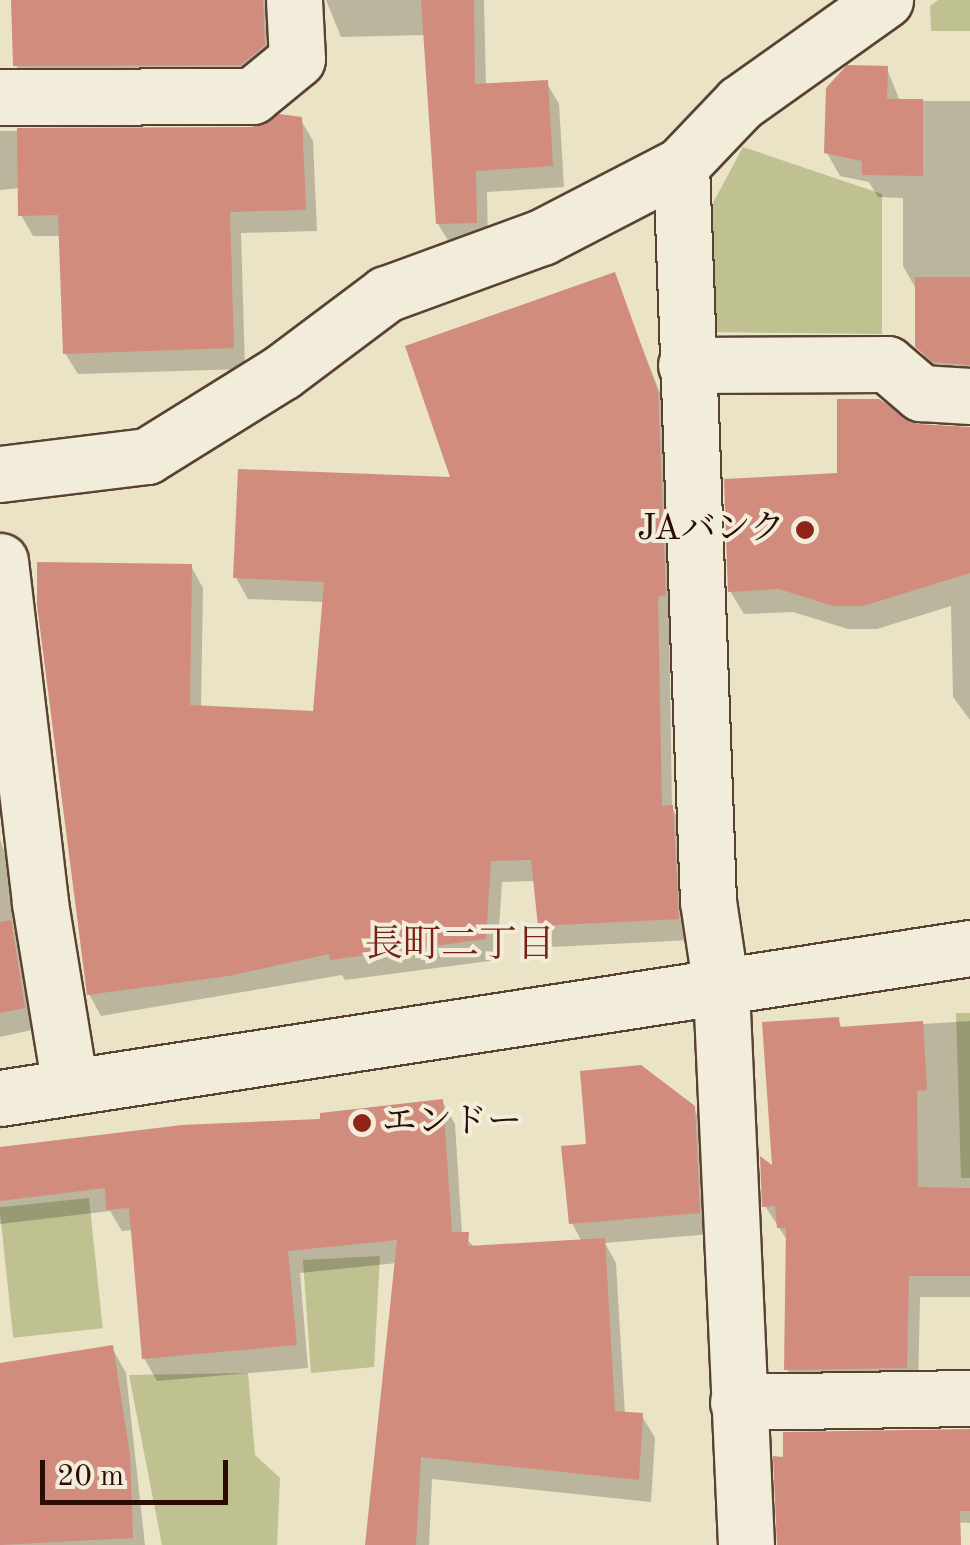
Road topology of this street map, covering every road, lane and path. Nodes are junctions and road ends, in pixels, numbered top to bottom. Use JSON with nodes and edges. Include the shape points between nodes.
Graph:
{"nodes":[{"id":1,"x":294,"y":0,"type":"edge"},
{"id":2,"x":885,"y":0,"type":"edge"},
{"id":3,"x":0,"y":98,"type":"edge"},
{"id":4,"x":681,"y":166,"type":"junction"},
{"id":5,"x":686,"y":365,"type":"junction"},
{"id":6,"x":970,"y":396,"type":"edge"},
{"id":7,"x":0,"y":474,"type":"edge"},
{"id":8,"x":0,"y":561,"type":"edge"},
{"id":9,"x":970,"y":948,"type":"edge"},
{"id":10,"x":721,"y":988,"type":"junction"},
{"id":11,"x":70,"y":1087,"type":"junction"},
{"id":12,"x":0,"y":1098,"type":"edge"},
{"id":13,"x":970,"y":1398,"type":"edge"},
{"id":14,"x":738,"y":1402,"type":"junction"},
{"id":15,"x":746,"y":1545,"type":"edge"}],
"edges":[{"from":1,"to":3,"type":"street","via":[[297,59],[252,96]]},
{"from":2,"to":4,"type":"street","via":[[740,103]]},
{"from":4,"to":5,"type":"street"},
{"from":4,"to":7,"type":"street","via":[[542,236],[386,294],[282,372],[147,456]]},
{"from":5,"to":6,"type":"street","via":[[887,364],[921,393]]},
{"from":5,"to":10,"type":"street","via":[[708,901]]},
{"from":8,"to":11,"type":"street","via":[[20,754]]},
{"from":9,"to":10,"type":"street"},
{"from":10,"to":11,"type":"street"},
{"from":10,"to":14,"type":"street"},
{"from":11,"to":12,"type":"street"},
{"from":13,"to":14,"type":"street"},
{"from":14,"to":15,"type":"street"}]}
